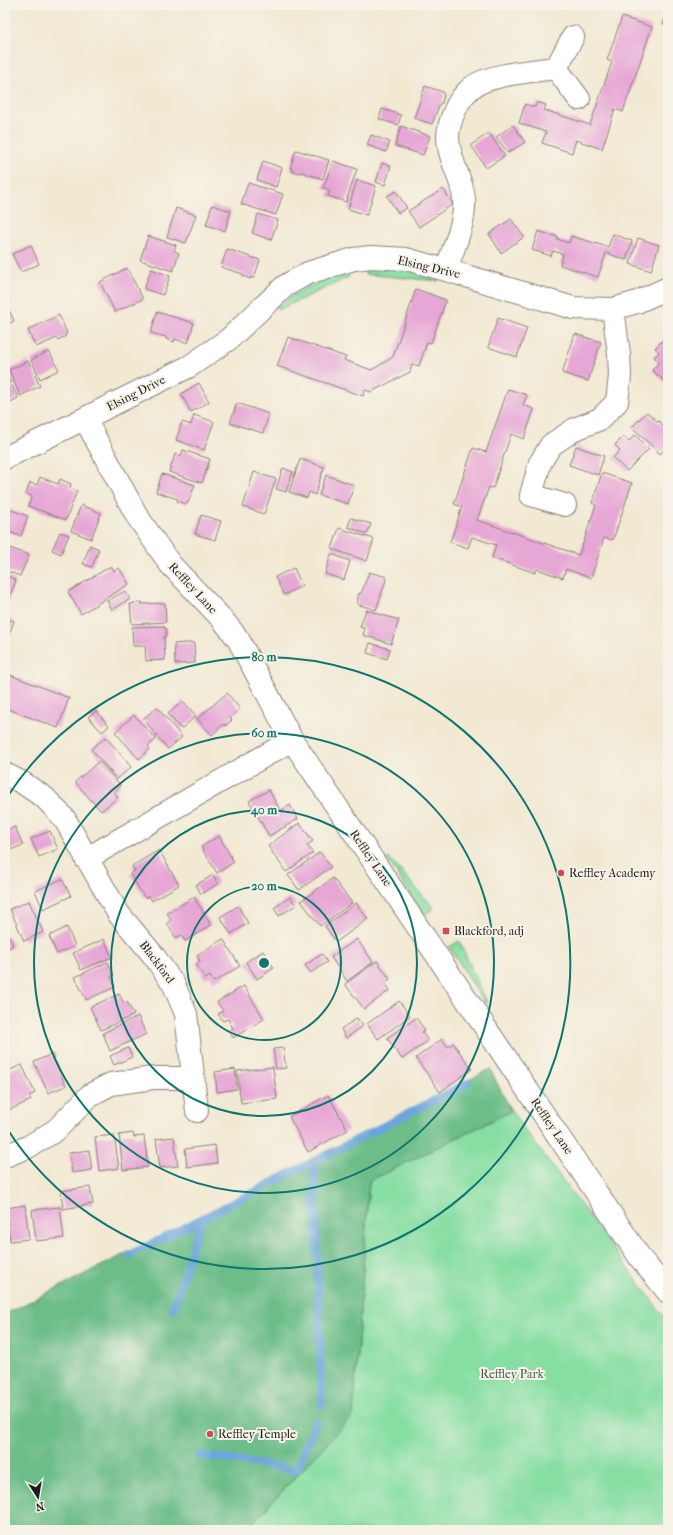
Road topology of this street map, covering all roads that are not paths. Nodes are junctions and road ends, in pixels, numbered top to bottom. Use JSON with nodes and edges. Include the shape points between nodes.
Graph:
{"nodes":[{"id":1,"x":573,"y":37,"type":"dead end"},
{"id":2,"x":556,"y":68,"type":"junction"},
{"id":3,"x":579,"y":99,"type":"dead end"},
{"id":4,"x":446,"y":270,"type":"junction"},
{"id":5,"x":668,"y":288,"type":"edge"},
{"id":6,"x":613,"y":309,"type":"junction"},
{"id":7,"x":85,"y":419,"type":"junction"},
{"id":8,"x":5,"y":458,"type":"edge"},
{"id":9,"x":565,"y":506,"type":"dead end"},
{"id":10,"x":292,"y":740,"type":"junction"},
{"id":11,"x":5,"y":774,"type":"edge"},
{"id":12,"x":86,"y":859,"type":"junction"},
{"id":13,"x":192,"y":1078,"type":"junction"},
{"id":14,"x":197,"y":1110,"type":"dead end"},
{"id":15,"x":5,"y":1156,"type":"edge"},
{"id":16,"x":668,"y":1292,"type":"edge"}],
"edges":[{"from":1,"to":2,"type":"street"},
{"from":2,"to":3,"type":"street"},
{"from":2,"to":4,"type":"street","via":[[491,79],[471,88],[458,103],[450,120],[448,137],[450,155],[464,199],[463,216]]},
{"from":4,"to":6,"type":"street","name":"Elsing Drive","via":[[573,308]]},
{"from":4,"to":7,"type":"street","name":"Elsing Drive","via":[[406,259],[371,257],[354,259],[308,273],[285,286],[228,339],[190,366]]},
{"from":5,"to":6,"type":"street","name":"Elsing Drive","via":[[637,302]]},
{"from":6,"to":9,"type":"street","via":[[620,376],[616,402],[600,419],[575,428],[551,445],[540,462],[531,495]]},
{"from":7,"to":8,"type":"street","name":"Elsing Drive"},
{"from":7,"to":10,"type":"street","name":"Reffley Lane","via":[[137,516],[170,564],[238,639]]},
{"from":10,"to":12,"type":"street"},
{"from":10,"to":16,"type":"street","name":"Reffley Lane","via":[[641,1259]]},
{"from":11,"to":12,"type":"street","name":"Blackford","via":[[24,783],[45,798],[64,818]]},
{"from":12,"to":13,"type":"street","name":"Blackford","via":[[118,913],[154,956],[174,985],[186,1014]]},
{"from":13,"to":14,"type":"street","name":"Blackford"},
{"from":13,"to":15,"type":"street","via":[[153,1078],[111,1084],[90,1095],[56,1130],[28,1147]]}]}
